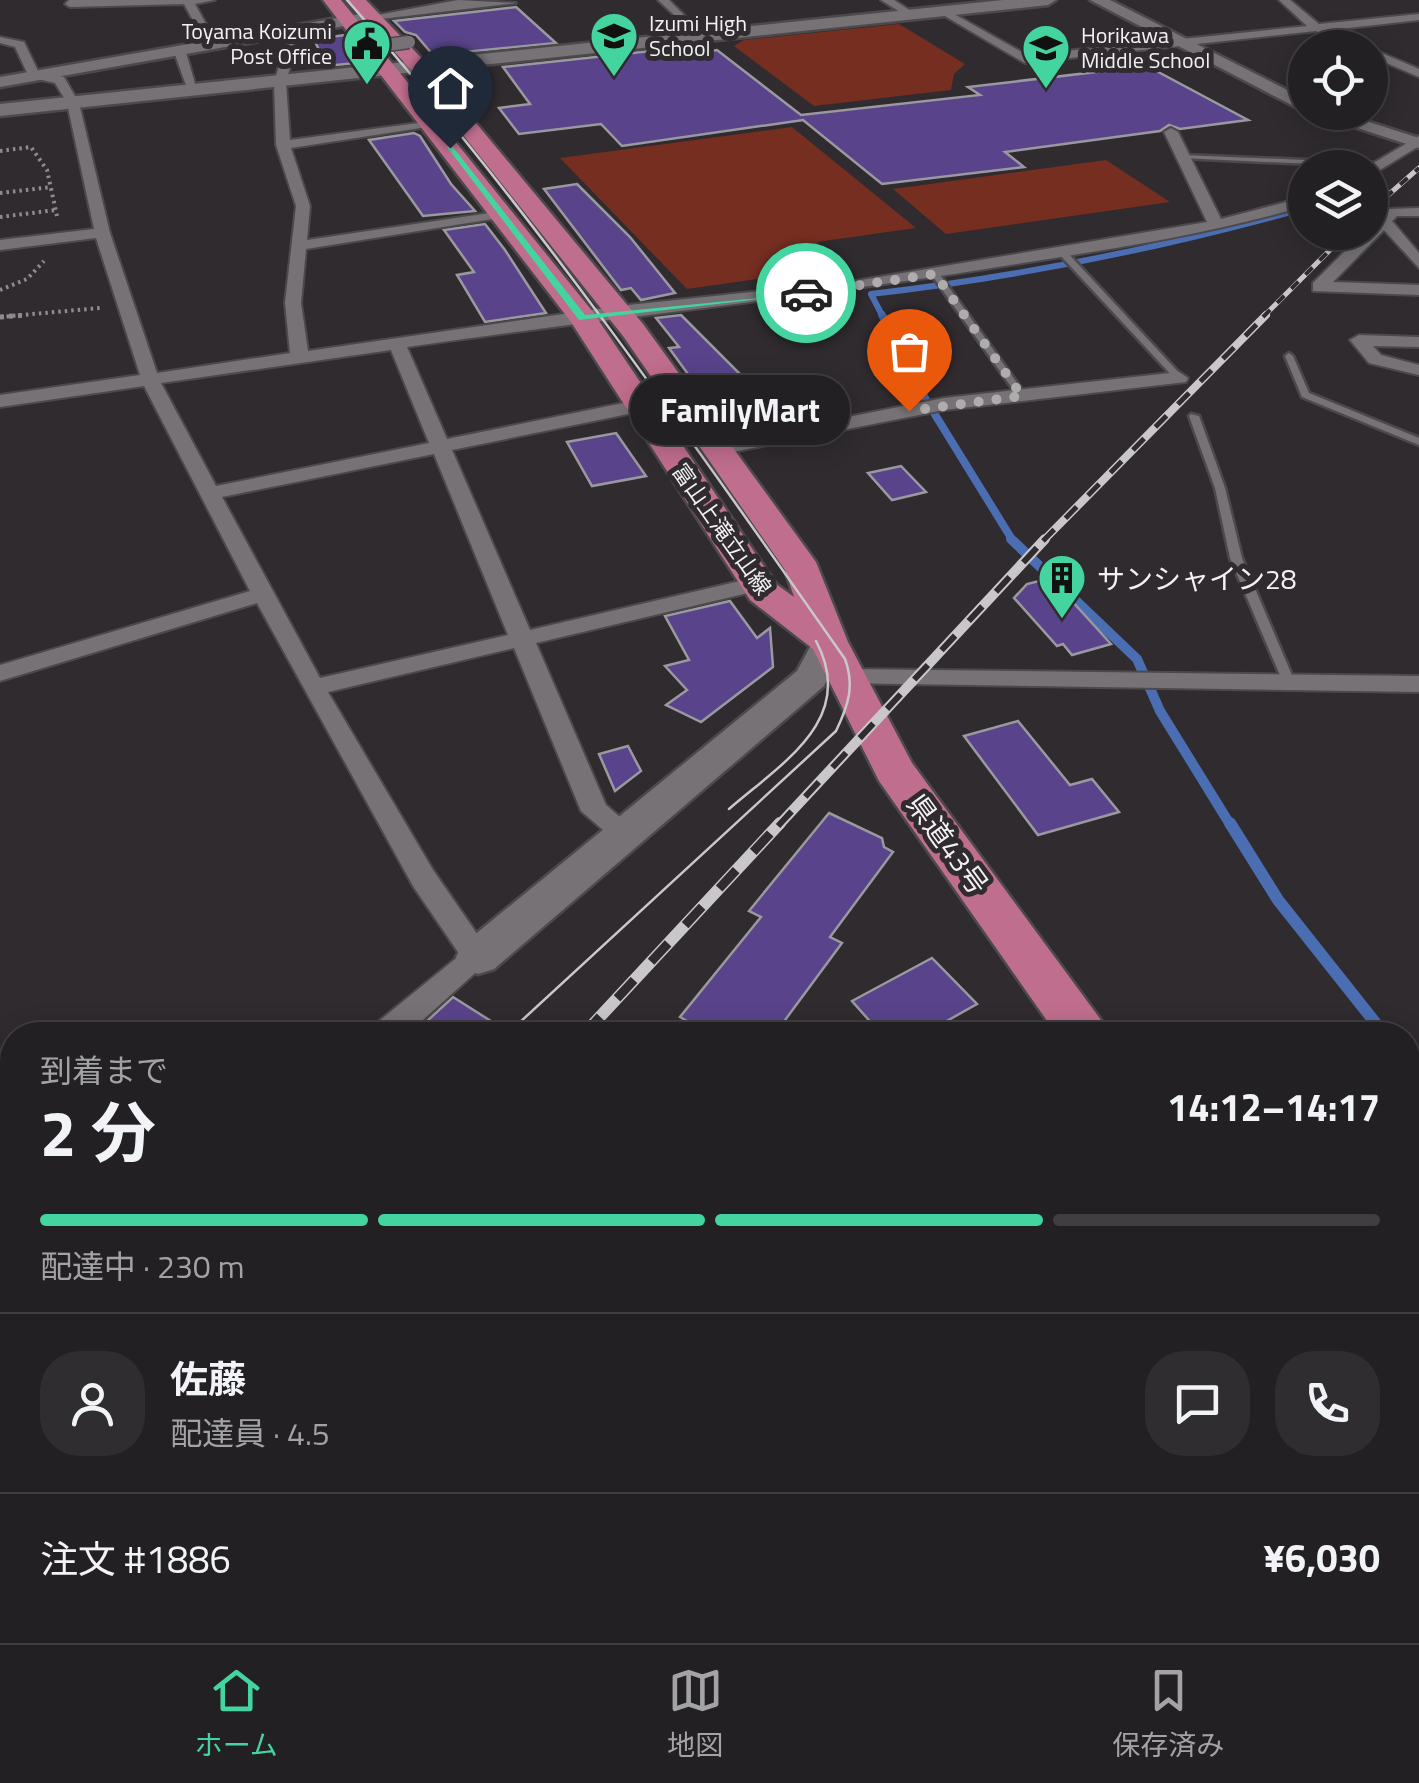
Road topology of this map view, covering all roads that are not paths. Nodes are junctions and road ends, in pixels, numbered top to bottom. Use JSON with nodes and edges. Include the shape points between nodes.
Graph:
{"nodes":[{"id":1,"x":76,"y":0,"type":"edge"},
{"id":2,"x":210,"y":0,"type":"edge"},
{"id":3,"x":332,"y":0,"type":"edge"},
{"id":4,"x":664,"y":0,"type":"edge"},
{"id":5,"x":886,"y":0,"type":"edge"},
{"id":6,"x":1048,"y":0,"type":"edge"},
{"id":7,"x":1098,"y":0,"type":"edge"},
{"id":8,"x":1284,"y":0,"type":"edge"},
{"id":9,"x":192,"y":1,"type":"edge"},
{"id":10,"x":462,"y":3,"type":"edge"},
{"id":11,"x":511,"y":3,"type":"dead end"},
{"id":12,"x":943,"y":12,"type":"junction"},
{"id":13,"x":360,"y":13,"type":"edge"},
{"id":14,"x":912,"y":15,"type":"junction"},
{"id":15,"x":1419,"y":17,"type":"edge"},
{"id":16,"x":1314,"y":26,"type":"junction"},
{"id":17,"x":1323,"y":30,"type":"edge"},
{"id":18,"x":293,"y":32,"type":"junction"},
{"id":19,"x":705,"y":38,"type":"junction"},
{"id":20,"x":0,"y":40,"type":"edge"},
{"id":21,"x":1177,"y":41,"type":"junction"},
{"id":22,"x":212,"y":44,"type":"junction"},
{"id":23,"x":365,"y":48,"type":"dead end"},
{"id":24,"x":180,"y":50,"type":"junction"},
{"id":25,"x":1404,"y":50,"type":"dead end"},
{"id":26,"x":1388,"y":52,"type":"edge"},
{"id":27,"x":415,"y":55,"type":"junction"},
{"id":28,"x":1388,"y":60,"type":"edge"},
{"id":29,"x":390,"y":72,"type":"junction"},
{"id":30,"x":1419,"y":73,"type":"edge"},
{"id":31,"x":33,"y":74,"type":"junction"},
{"id":32,"x":0,"y":82,"type":"edge"},
{"id":33,"x":280,"y":82,"type":"junction"},
{"id":34,"x":194,"y":91,"type":"junction"},
{"id":35,"x":1288,"y":97,"type":"edge"},
{"id":36,"x":73,"y":103,"type":"junction"},
{"id":37,"x":0,"y":110,"type":"edge"},
{"id":38,"x":433,"y":125,"type":"junction"},
{"id":39,"x":1375,"y":130,"type":"edge"},
{"id":40,"x":1171,"y":132,"type":"dead end"},
{"id":41,"x":1417,"y":143,"type":"edge"},
{"id":42,"x":283,"y":145,"type":"junction"},
{"id":43,"x":1182,"y":157,"type":"junction"},
{"id":44,"x":1388,"y":159,"type":"edge"},
{"id":45,"x":1288,"y":163,"type":"edge"},
{"id":46,"x":1288,"y":206,"type":"edge"},
{"id":47,"x":1419,"y":212,"type":"edge"},
{"id":48,"x":502,"y":216,"type":"junction"},
{"id":49,"x":1388,"y":217,"type":"edge"},
{"id":50,"x":1216,"y":226,"type":"junction"},
{"id":51,"x":1388,"y":226,"type":"edge"},
{"id":52,"x":102,"y":234,"type":"junction"},
{"id":53,"x":0,"y":245,"type":"edge"},
{"id":54,"x":296,"y":246,"type":"junction"},
{"id":55,"x":1355,"y":250,"type":"edge"},
{"id":56,"x":1062,"y":252,"type":"junction"},
{"id":57,"x":1419,"y":263,"type":"edge"},
{"id":58,"x":935,"y":274,"type":"junction"},
{"id":59,"x":1419,"y":290,"type":"edge"},
{"id":60,"x":619,"y":312,"type":"junction"},
{"id":61,"x":583,"y":318,"type":"junction"},
{"id":62,"x":1419,"y":342,"type":"edge"},
{"id":63,"x":398,"y":346,"type":"junction"},
{"id":64,"x":1289,"y":356,"type":"dead end"},
{"id":65,"x":300,"y":358,"type":"junction"},
{"id":66,"x":1419,"y":370,"type":"edge"},
{"id":67,"x":1179,"y":378,"type":"joint"},
{"id":68,"x":151,"y":379,"type":"junction"},
{"id":69,"x":1022,"y":396,"type":"junction"},
{"id":70,"x":0,"y":400,"type":"edge"},
{"id":71,"x":638,"y":406,"type":"junction"},
{"id":72,"x":1194,"y":416,"type":"dead end"},
{"id":73,"x":1419,"y":442,"type":"edge"},
{"id":74,"x":440,"y":446,"type":"junction"},
{"id":75,"x":718,"y":449,"type":"junction"},
{"id":76,"x":212,"y":493,"type":"junction"},
{"id":77,"x":757,"y":584,"type":"junction"},
{"id":78,"x":264,"y":594,"type":"junction"},
{"id":79,"x":521,"y":636,"type":"junction"},
{"id":80,"x":838,"y":660,"type":"junction"},
{"id":81,"x":0,"y":673,"type":"edge"},
{"id":82,"x":1288,"y":680,"type":"junction"},
{"id":83,"x":1419,"y":684,"type":"edge"},
{"id":84,"x":314,"y":688,"type":"junction"},
{"id":85,"x":627,"y":835,"type":"junction"},
{"id":86,"x":478,"y":958,"type":"junction"},
{"id":87,"x":400,"y":1022,"type":"edge"},
{"id":88,"x":1077,"y":1022,"type":"edge"}],
"edges":[{"from":1,"to":9,"type":"street","via":[[70,4]]},
{"from":2,"to":9,"type":"street"},
{"from":3,"to":13,"type":"main road","name":"富山上滝立山線"},
{"from":4,"to":19,"type":"street"},
{"from":5,"to":14,"type":"street"},
{"from":6,"to":12,"type":"street"},
{"from":7,"to":21,"type":"street"},
{"from":8,"to":16,"type":"street"},
{"from":9,"to":22,"type":"street"},
{"from":10,"to":11,"type":"street"},
{"from":10,"to":13,"type":"street"},
{"from":12,"to":14,"type":"street"},
{"from":12,"to":21,"type":"street","via":[[1025,59]]},
{"from":13,"to":18,"type":"street"},
{"from":13,"to":27,"type":"main road","name":"富山上滝立山線"},
{"from":13,"to":29,"type":"main road","name":"富山上滝立山線"},
{"from":14,"to":19,"type":"street"},
{"from":15,"to":16,"type":"street"},
{"from":16,"to":17,"type":"street"},
{"from":16,"to":21,"type":"street"},
{"from":18,"to":22,"type":"street"},
{"from":18,"to":33,"type":"street"},
{"from":19,"to":27,"type":"street"},
{"from":20,"to":31,"type":"street","via":[[24,48]]},
{"from":21,"to":35,"type":"street"},
{"from":22,"to":24,"type":"street"},
{"from":23,"to":27,"type":"street","bridge":true},
{"from":24,"to":31,"type":"street"},
{"from":24,"to":34,"type":"street"},
{"from":25,"to":26,"type":"street"},
{"from":27,"to":29,"type":"street"},
{"from":27,"to":60,"type":"main road","name":"富山上滝立山線"},
{"from":28,"to":30,"type":"street"},
{"from":29,"to":33,"type":"street"},
{"from":29,"to":38,"type":"main road","name":"富山上滝立山線"},
{"from":31,"to":32,"type":"street"},
{"from":31,"to":36,"type":"street","via":[[60,80]]},
{"from":33,"to":34,"type":"street"},
{"from":33,"to":42,"type":"street"},
{"from":34,"to":36,"type":"street"},
{"from":36,"to":37,"type":"street"},
{"from":36,"to":52,"type":"street"},
{"from":38,"to":42,"type":"street"},
{"from":38,"to":48,"type":"main road","name":"富山上滝立山線"},
{"from":39,"to":41,"type":"street"},
{"from":40,"to":43,"type":"street"},
{"from":41,"to":44,"type":"street"},
{"from":42,"to":54,"type":"street","via":[[303,206]]},
{"from":43,"to":45,"type":"lane"},
{"from":43,"to":50,"type":"street"},
{"from":46,"to":50,"type":"street"},
{"from":47,"to":49,"type":"street"},
{"from":48,"to":54,"type":"street"},
{"from":48,"to":61,"type":"main road","name":"富山上滝立山線"},
{"from":50,"to":56,"type":"street"},
{"from":51,"to":57,"type":"street"},
{"from":52,"to":53,"type":"street"},
{"from":52,"to":68,"type":"street"},
{"from":54,"to":65,"type":"street"},
{"from":55,"to":59,"type":"street","via":[[1319,287]]},
{"from":56,"to":58,"type":"street"},
{"from":56,"to":67,"type":"lane"},
{"from":58,"to":60,"type":"street"},
{"from":58,"to":69,"type":"lane"},
{"from":60,"to":61,"type":"street"},
{"from":60,"to":75,"type":"main road","name":"富山上滝立山線"},
{"from":61,"to":63,"type":"street"},
{"from":61,"to":71,"type":"main road","name":"富山上滝立山線"},
{"from":62,"to":66,"type":"street","via":[[1359,340],[1375,359]]},
{"from":63,"to":65,"type":"street"},
{"from":63,"to":74,"type":"street"},
{"from":64,"to":73,"type":"lane","via":[[1304,395]]},
{"from":65,"to":68,"type":"street"},
{"from":67,"to":69,"type":"street"},
{"from":68,"to":70,"type":"street"},
{"from":68,"to":76,"type":"street"},
{"from":69,"to":75,"type":"street","via":[[944,404]]},
{"from":71,"to":74,"type":"street"},
{"from":71,"to":77,"type":"main road","name":"富山上滝立山線"},
{"from":72,"to":82,"type":"lane","via":[[1236,558]]},
{"from":74,"to":76,"type":"street"},
{"from":74,"to":79,"type":"street"},
{"from":75,"to":80,"type":"main road","name":"富山上滝立山線","via":[[804,570]]},
{"from":76,"to":78,"type":"street"},
{"from":77,"to":79,"type":"street"},
{"from":77,"to":80,"type":"main road","name":"富山上滝立山線"},
{"from":78,"to":81,"type":"street"},
{"from":78,"to":84,"type":"street"},
{"from":79,"to":84,"type":"street"},
{"from":79,"to":85,"type":"street","via":[[596,811]]},
{"from":80,"to":82,"type":"street"},
{"from":80,"to":85,"type":"street"},
{"from":80,"to":88,"type":"main road","name":"県道43号","via":[[894,770]]},
{"from":82,"to":83,"type":"street"},
{"from":84,"to":86,"type":"street","via":[[423,878]]},
{"from":85,"to":86,"type":"street"},
{"from":86,"to":87,"type":"street"}]}
